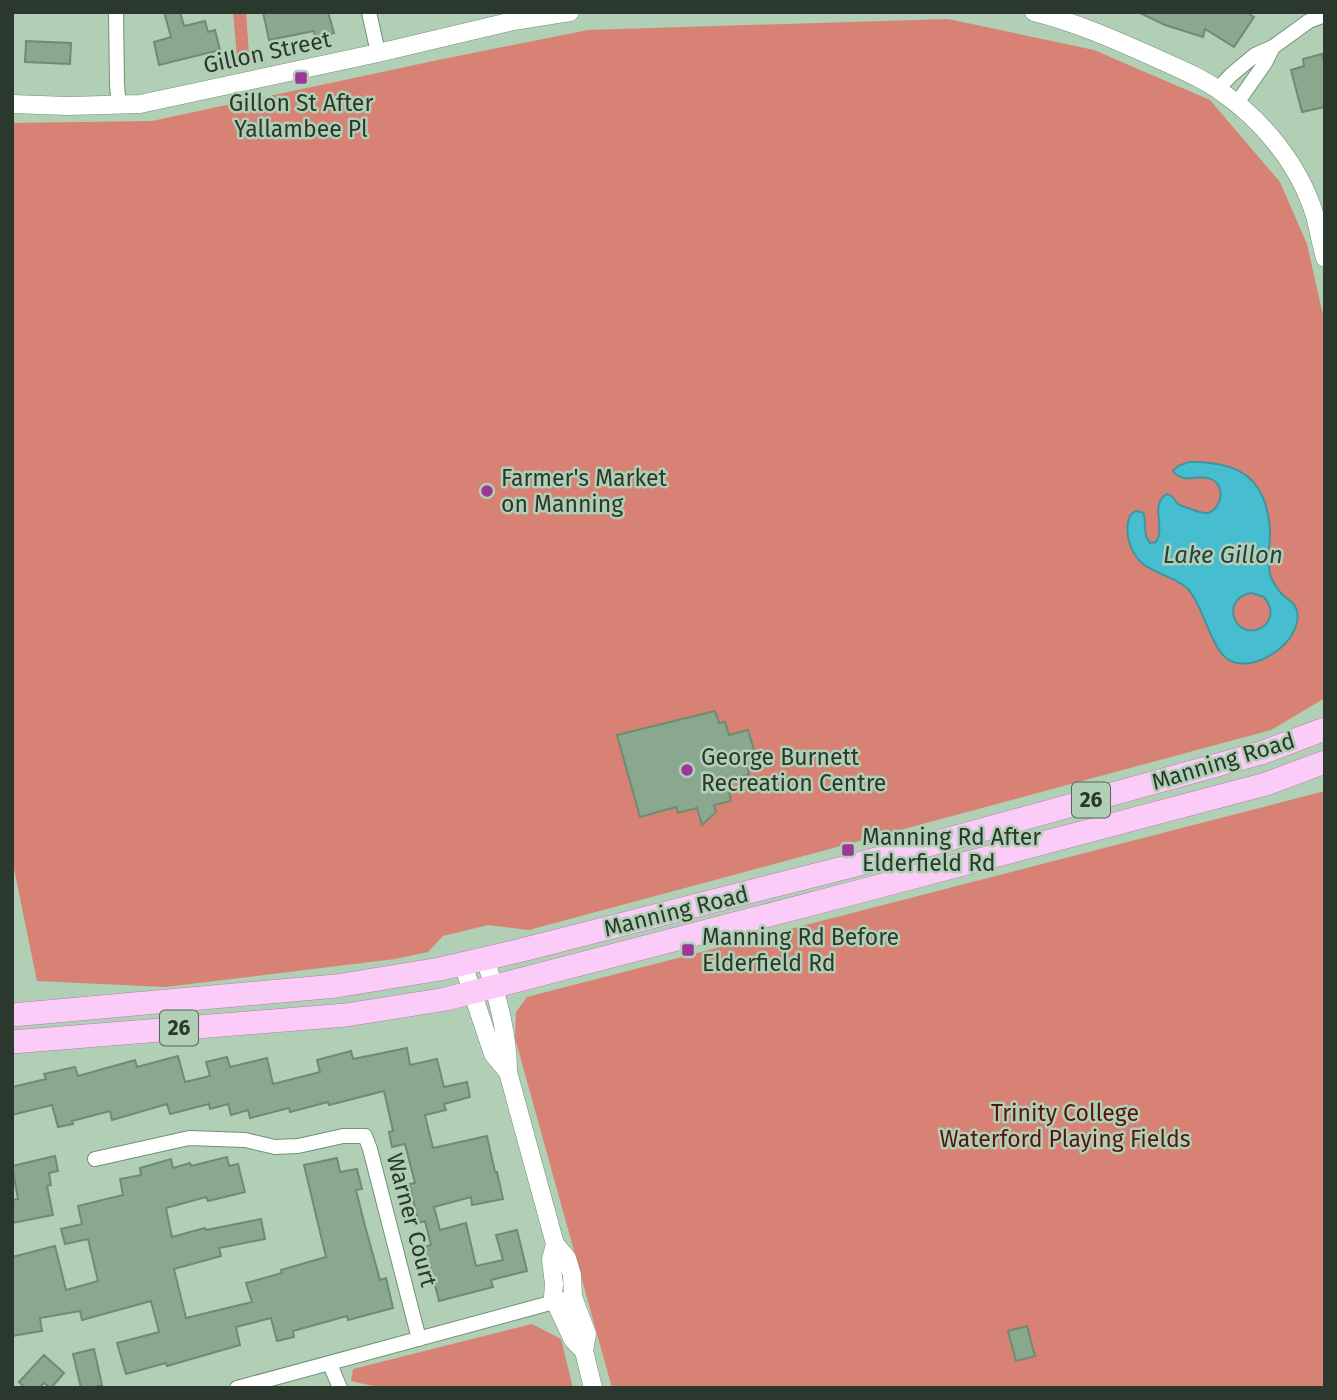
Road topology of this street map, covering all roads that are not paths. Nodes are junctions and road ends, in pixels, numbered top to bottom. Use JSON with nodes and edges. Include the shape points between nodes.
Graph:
{"nodes":[{"id":1,"x":116,"y":12,"type":"edge"},
{"id":2,"x":369,"y":12,"type":"edge"},
{"id":3,"x":570,"y":12,"type":"edge"},
{"id":4,"x":1034,"y":12,"type":"edge"},
{"id":5,"x":1325,"y":15,"type":"edge"},
{"id":6,"x":1273,"y":47,"type":"junction"},
{"id":7,"x":378,"y":52,"type":"junction"},
{"id":8,"x":1218,"y":89,"type":"junction"},
{"id":9,"x":1237,"y":103,"type":"junction"},
{"id":10,"x":12,"y":104,"type":"edge"},
{"id":11,"x":119,"y":106,"type":"junction"},
{"id":12,"x":1325,"y":258,"type":"edge"},
{"id":13,"x":1325,"y":729,"type":"edge"},
{"id":14,"x":1325,"y":762,"type":"edge"},
{"id":15,"x":485,"y":959,"type":"junction"},
{"id":16,"x":463,"y":964,"type":"junction"},
{"id":17,"x":494,"y":987,"type":"junction"},
{"id":18,"x":472,"y":993,"type":"junction"},
{"id":19,"x":12,"y":1015,"type":"edge"},
{"id":20,"x":12,"y":1042,"type":"edge"},
{"id":21,"x":508,"y":1072,"type":"junction"},
{"id":22,"x":95,"y":1159,"type":"dead end"},
{"id":23,"x":555,"y":1244,"type":"junction"},
{"id":24,"x":573,"y":1297,"type":"junction"},
{"id":25,"x":555,"y":1302,"type":"junction"},
{"id":26,"x":419,"y":1339,"type":"junction"},
{"id":27,"x":584,"y":1351,"type":"junction"},
{"id":28,"x":330,"y":1364,"type":"junction"},
{"id":29,"x":237,"y":1388,"type":"edge"},
{"id":30,"x":340,"y":1388,"type":"edge"},
{"id":31,"x":593,"y":1388,"type":"edge"}],
"edges":[{"from":1,"to":11,"type":"street"},
{"from":2,"to":7,"type":"street"},
{"from":3,"to":7,"type":"street","name":"Gillon Street"},
{"from":4,"to":8,"type":"street","via":[[1094,31]]},
{"from":5,"to":6,"type":"street"},
{"from":6,"to":8,"type":"street","via":[[1255,55]]},
{"from":6,"to":9,"type":"street"},
{"from":7,"to":11,"type":"street","name":"Gillon Street"},
{"from":8,"to":9,"type":"street"},
{"from":9,"to":12,"type":"street","via":[[1266,132],[1301,180]]},
{"from":10,"to":11,"type":"street","name":"Gillon Street"},
{"from":13,"to":15,"type":"main road","name":"Manning Road","number":"26","via":[[1261,753],[894,854]]},
{"from":14,"to":17,"type":"main road","name":"Manning Road","number":"26","via":[[1266,784]]},
{"from":15,"to":16,"type":"main road","name":"Manning Road","number":"26"},
{"from":15,"to":17,"type":"street"},
{"from":16,"to":18,"type":"street"},
{"from":16,"to":19,"type":"main road","name":"Manning Road","number":"26","via":[[336,986]]},
{"from":17,"to":18,"type":"main road","name":"Manning Road","number":"26"},
{"from":17,"to":21,"type":"street","via":[[508,1050]]},
{"from":18,"to":20,"type":"main road","name":"Manning Road","number":"26","via":[[346,1015]]},
{"from":18,"to":21,"type":"street","via":[[493,1054]]},
{"from":21,"to":23,"type":"street"},
{"from":22,"to":26,"type":"street","name":"Warner Court","via":[[189,1138],[245,1140],[275,1147],[365,1136]]},
{"from":23,"to":24,"type":"street","via":[[567,1258]]},
{"from":23,"to":25,"type":"street","via":[[551,1260]]},
{"from":24,"to":25,"type":"street"},
{"from":24,"to":27,"type":"street","via":[[587,1334]]},
{"from":25,"to":26,"type":"street"},
{"from":25,"to":27,"type":"street","via":[[573,1340]]},
{"from":26,"to":28,"type":"street"},
{"from":27,"to":31,"type":"street"},
{"from":28,"to":29,"type":"street"},
{"from":28,"to":30,"type":"street"}]}
